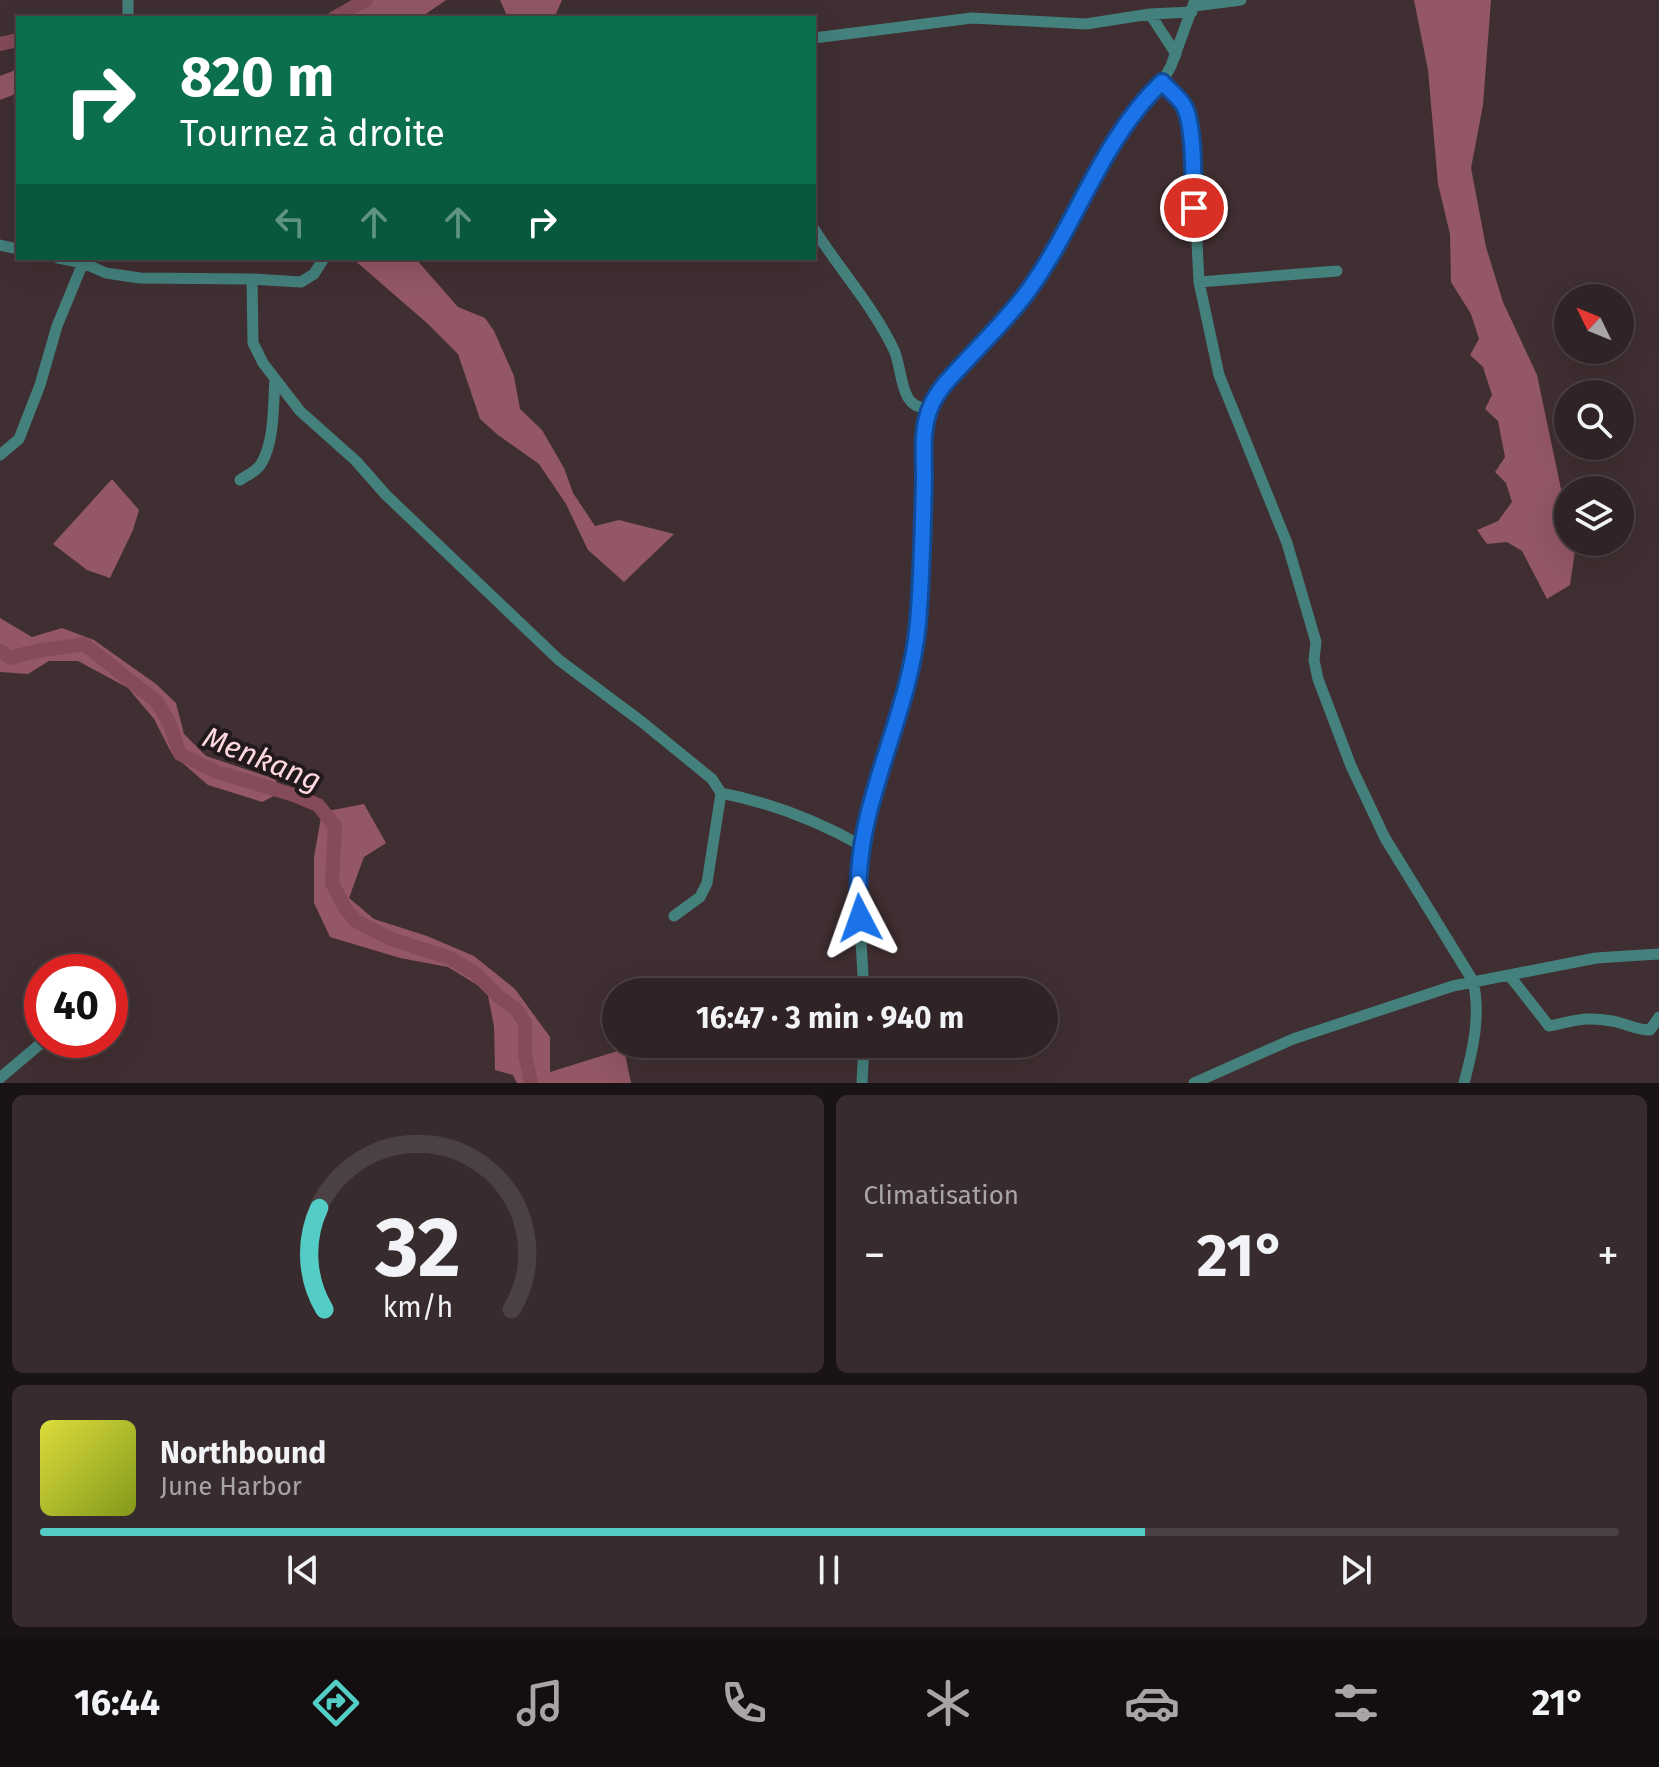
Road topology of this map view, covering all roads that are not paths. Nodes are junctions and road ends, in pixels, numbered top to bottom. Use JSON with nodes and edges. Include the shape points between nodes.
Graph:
{"nodes":[{"id":1,"x":1241,"y":0,"type":"edge"},
{"id":2,"x":1194,"y":6,"type":"edge"},
{"id":3,"x":1150,"y":14,"type":"junction"},
{"id":4,"x":816,"y":38,"type":"edge"},
{"id":5,"x":1171,"y":66,"type":"junction"},
{"id":6,"x":1162,"y":82,"type":"junction"},
{"id":7,"x":816,"y":232,"type":"edge"},
{"id":8,"x":323,"y":260,"type":"edge"},
{"id":9,"x":84,"y":261,"type":"edge"},
{"id":10,"x":1337,"y":271,"type":"dead end"},
{"id":11,"x":252,"y":279,"type":"junction"},
{"id":12,"x":1199,"y":282,"type":"junction"},
{"id":13,"x":275,"y":378,"type":"junction"},
{"id":14,"x":930,"y":407,"type":"junction"},
{"id":15,"x":0,"y":455,"type":"edge"},
{"id":16,"x":240,"y":480,"type":"dead end"},
{"id":17,"x":721,"y":793,"type":"junction"},
{"id":18,"x":862,"y":846,"type":"junction"},
{"id":19,"x":674,"y":916,"type":"dead end"},
{"id":20,"x":1659,"y":954,"type":"edge"},
{"id":21,"x":1509,"y":975,"type":"junction"},
{"id":22,"x":863,"y":978,"type":"edge"},
{"id":23,"x":1473,"y":981,"type":"junction"},
{"id":24,"x":1659,"y":1017,"type":"edge"},
{"id":25,"x":24,"y":1058,"type":"edge"},
{"id":26,"x":863,"y":1058,"type":"edge"},
{"id":27,"x":0,"y":1078,"type":"edge"},
{"id":28,"x":862,"y":1083,"type":"edge"},
{"id":29,"x":1194,"y":1083,"type":"edge"},
{"id":30,"x":1464,"y":1083,"type":"edge"}],
"edges":[{"from":1,"to":2,"type":"street"},
{"from":2,"to":3,"type":"street"},
{"from":2,"to":5,"type":"street"},
{"from":3,"to":4,"type":"street","via":[[1086,24],[972,18]]},
{"from":3,"to":5,"type":"street","via":[[1176,54]]},
{"from":5,"to":6,"type":"street"},
{"from":6,"to":12,"type":"street","via":[[1184,106],[1188,121]]},
{"from":6,"to":14,"type":"street","via":[[1116,139],[1028,290]]},
{"from":7,"to":14,"type":"street","via":[[887,337],[909,400]]},
{"from":8,"to":11,"type":"street","via":[[301,282]]},
{"from":9,"to":11,"type":"street","via":[[106,273],[140,278]]},
{"from":9,"to":15,"type":"street","via":[[19,439]]},
{"from":10,"to":12,"type":"street"},
{"from":11,"to":13,"type":"street","via":[[253,343]]},
{"from":12,"to":23,"type":"street","via":[[1219,375],[1287,543],[1316,642],[1315,669],[1351,766],[1404,871]]},
{"from":13,"to":16,"type":"street","via":[[262,462]]},
{"from":13,"to":17,"type":"street","via":[[300,411],[559,660],[712,779]]},
{"from":14,"to":18,"type":"street","via":[[914,656]]},
{"from":17,"to":18,"type":"street","via":[[793,812]]},
{"from":17,"to":19,"type":"street","via":[[707,883],[700,897]]},
{"from":18,"to":22,"type":"street","via":[[857,883]]},
{"from":20,"to":21,"type":"street","via":[[1596,958]]},
{"from":21,"to":23,"type":"street"},
{"from":21,"to":24,"type":"street","via":[[1549,1026],[1589,1018],[1650,1030]]},
{"from":23,"to":29,"type":"street","via":[[1293,1039]]},
{"from":23,"to":30,"type":"street","via":[[1476,1020]]},
{"from":25,"to":27,"type":"street"},
{"from":26,"to":28,"type":"street"}]}
